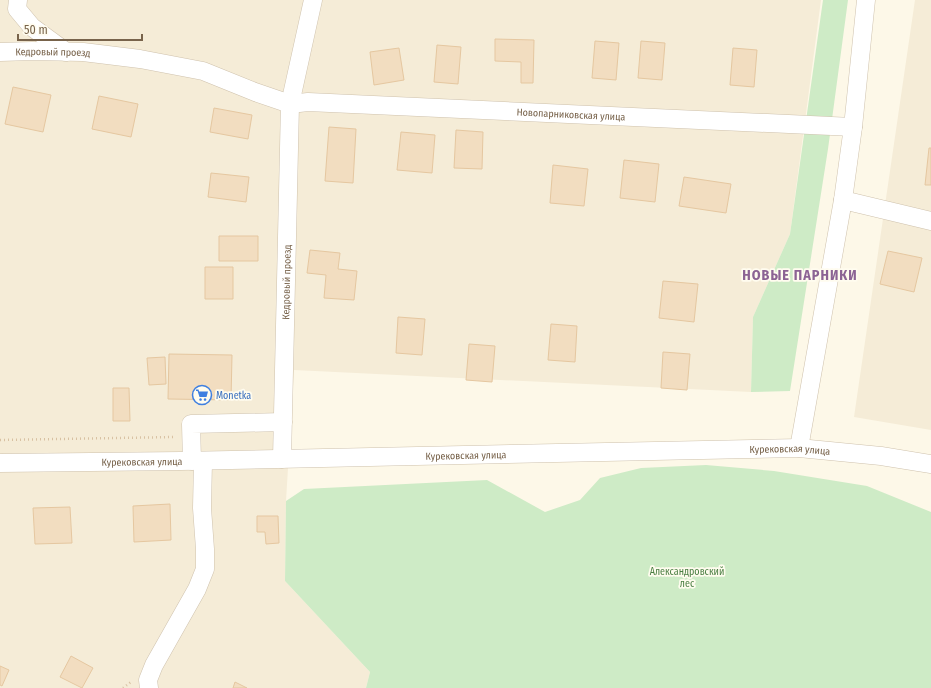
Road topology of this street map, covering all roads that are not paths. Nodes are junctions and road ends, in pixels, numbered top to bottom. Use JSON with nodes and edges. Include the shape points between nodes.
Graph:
{"nodes":[{"id":1,"x":18,"y":0,"type":"edge"},
{"id":2,"x":313,"y":0,"type":"edge"},
{"id":3,"x":866,"y":0,"type":"edge"},
{"id":4,"x":0,"y":52,"type":"edge"},
{"id":5,"x":66,"y":52,"type":"junction"},
{"id":6,"x":290,"y":104,"type":"junction"},
{"id":7,"x":852,"y":127,"type":"junction"},
{"id":8,"x":843,"y":200,"type":"junction"},
{"id":9,"x":931,"y":221,"type":"edge"},
{"id":10,"x":283,"y":422,"type":"junction"},
{"id":11,"x":799,"y":448,"type":"junction"},
{"id":12,"x":282,"y":459,"type":"junction"},
{"id":13,"x":197,"y":461,"type":"junction"},
{"id":14,"x":0,"y":463,"type":"edge"},
{"id":15,"x":931,"y":464,"type":"edge"},
{"id":16,"x":149,"y":688,"type":"edge"}],
"edges":[{"from":1,"to":5,"type":"street","via":[[17,9],[32,27]]},
{"from":2,"to":6,"type":"street","name":"Кедровый проезд"},
{"from":3,"to":7,"type":"street"},
{"from":4,"to":5,"type":"street","name":"Кедровый проезд"},
{"from":5,"to":6,"type":"street","name":"Кедровый проезд","via":[[140,59],[203,71]]},
{"from":6,"to":7,"type":"street","name":"Новопарниковская улица","via":[[308,102]]},
{"from":6,"to":10,"type":"street","name":"Кедровый проезд"},
{"from":7,"to":8,"type":"street"},
{"from":8,"to":9,"type":"street"},
{"from":8,"to":11,"type":"street"},
{"from":10,"to":12,"type":"street","name":"Кедровый проезд"},
{"from":10,"to":13,"type":"street","via":[[191,424],[191,437]]},
{"from":11,"to":12,"type":"street","name":"Курековская улица"},
{"from":11,"to":15,"type":"street","name":"Курековская улица"},
{"from":12,"to":13,"type":"street","name":"Курековская улица"},
{"from":13,"to":14,"type":"street","name":"Курековская улица"},
{"from":13,"to":16,"type":"street","via":[[205,549],[204,569],[197,589],[154,665],[148,680]]}]}
